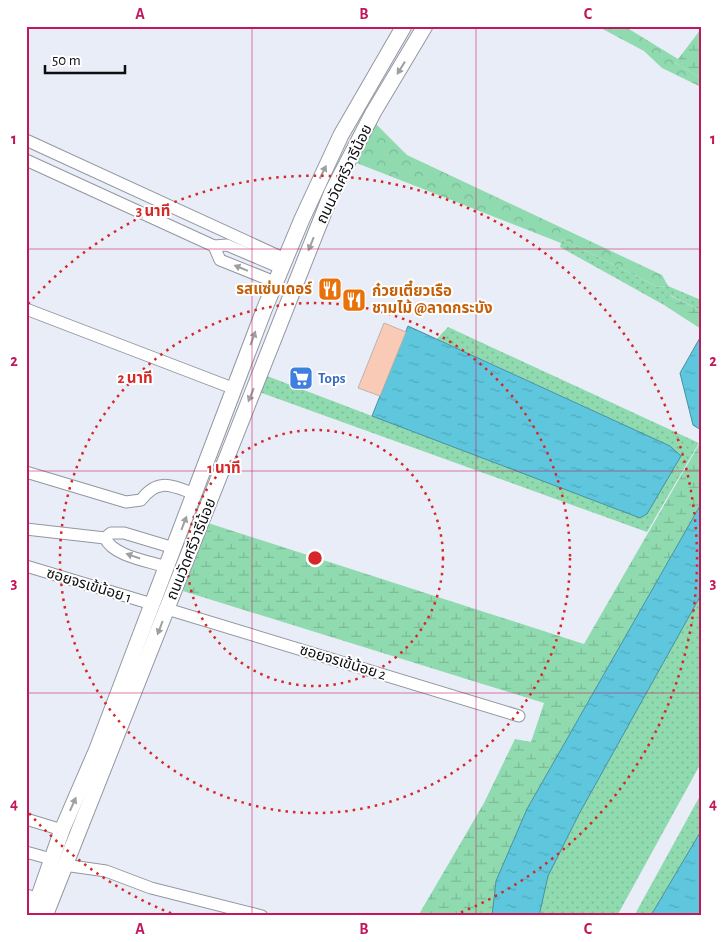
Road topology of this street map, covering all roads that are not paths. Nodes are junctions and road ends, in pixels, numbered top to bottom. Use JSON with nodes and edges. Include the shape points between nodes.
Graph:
{"nodes":[{"id":1,"x":404,"y":26,"type":"edge"},
{"id":2,"x":425,"y":26,"type":"edge"},
{"id":3,"x":26,"y":140,"type":"edge"},
{"id":4,"x":26,"y":160,"type":"edge"},
{"id":5,"x":214,"y":246,"type":"junction"},
{"id":6,"x":283,"y":264,"type":"junction"},
{"id":7,"x":298,"y":275,"type":"junction"},
{"id":8,"x":275,"y":282,"type":"junction"},
{"id":9,"x":292,"y":290,"type":"junction"},
{"id":10,"x":26,"y":309,"type":"edge"},
{"id":11,"x":235,"y":389,"type":"junction"},
{"id":12,"x":26,"y":472,"type":"edge"},
{"id":13,"x":195,"y":494,"type":"junction"},
{"id":14,"x":26,"y":529,"type":"edge"},
{"id":15,"x":105,"y":538,"type":"junction"},
{"id":16,"x":174,"y":548,"type":"junction"},
{"id":17,"x":26,"y":566,"type":"edge"},
{"id":18,"x":167,"y":567,"type":"junction"},
{"id":19,"x":160,"y":606,"type":"junction"},
{"id":20,"x":519,"y":716,"type":"dead end"},
{"id":21,"x":26,"y":820,"type":"edge"},
{"id":22,"x":62,"y":830,"type":"junction"},
{"id":23,"x":26,"y":852,"type":"edge"},
{"id":24,"x":58,"y":862,"type":"junction"},
{"id":25,"x":32,"y":897,"type":"edge"},
{"id":26,"x":32,"y":916,"type":"edge"},
{"id":27,"x":45,"y":916,"type":"edge"},
{"id":28,"x":262,"y":916,"type":"edge"}],
"edges":[{"from":6,"to":1,"type":"main road","name":"ถนนวัดศรีวารีน้อย","one_way":true,"via":[[341,135]]},
{"from":2,"to":7,"type":"main road","name":"ถนนวัดศรีวารีน้อย","one_way":true,"via":[[373,113],[332,192]]},
{"from":3,"to":6,"type":"street"},
{"from":4,"to":5,"type":"street"},
{"from":5,"to":6,"type":"street","via":[[227,246]]},
{"from":8,"to":5,"type":"street","one_way":true,"via":[[220,260]]},
{"from":6,"to":7,"type":"main road"},
{"from":6,"to":8,"type":"main road","name":"ถนนวัดศรีวารีน้อย"},
{"from":7,"to":9,"type":"main road","name":"ถนนวัดศรีวารีน้อย"},
{"from":8,"to":9,"type":"main road"},
{"from":11,"to":8,"type":"main road","name":"ถนนวัดศรีวารีน้อย","one_way":true},
{"from":9,"to":19,"type":"main road","name":"ถนนวัดศรีวารีน้อย","one_way":true},
{"from":10,"to":11,"type":"street"},
{"from":11,"to":13,"type":"main road","name":"ถนนวัดศรีวารีน้อย"},
{"from":12,"to":13,"type":"street","via":[[126,502],[141,500],[152,487],[163,485]]},
{"from":16,"to":13,"type":"main road","name":"ถนนวัดศรีวารีน้อย","one_way":true},
{"from":14,"to":15,"type":"street"},
{"from":15,"to":16,"type":"street","via":[[111,533],[124,533]]},
{"from":18,"to":15,"type":"street","one_way":true,"via":[[120,551],[108,545]]},
{"from":16,"to":18,"type":"main road","name":"ถนนวัดศรีวารีน้อย"},
{"from":17,"to":19,"type":"street","name":"ซอยจรเข้น้อย 1"},
{"from":18,"to":19,"type":"main road","name":"ถนนวัดศรีวารีน้อย"},
{"from":19,"to":20,"type":"street","name":"ซอยจรเข้น้อย 2"},
{"from":22,"to":19,"type":"main road","name":"ถนนวัดศรีวารีน้อย","one_way":true},
{"from":19,"to":24,"type":"main road","name":"ถนนวัดศรีวารีน้อย","one_way":true,"via":[[104,771]]},
{"from":21,"to":22,"type":"street"},
{"from":22,"to":24,"type":"main road","name":"ถนนวัดศรีวารีน้อย"},
{"from":23,"to":24,"type":"street"},
{"from":24,"to":25,"type":"main road","name":"ถนนวัดศรีวารีน้อย"},
{"from":24,"to":27,"type":"main road","name":"ถนนวัดศรีวารีน้อย"},
{"from":24,"to":28,"type":"street","via":[[106,871],[151,888]]},
{"from":25,"to":26,"type":"main road","name":"ถนนวัดศรีวารีน้อย"}]}
